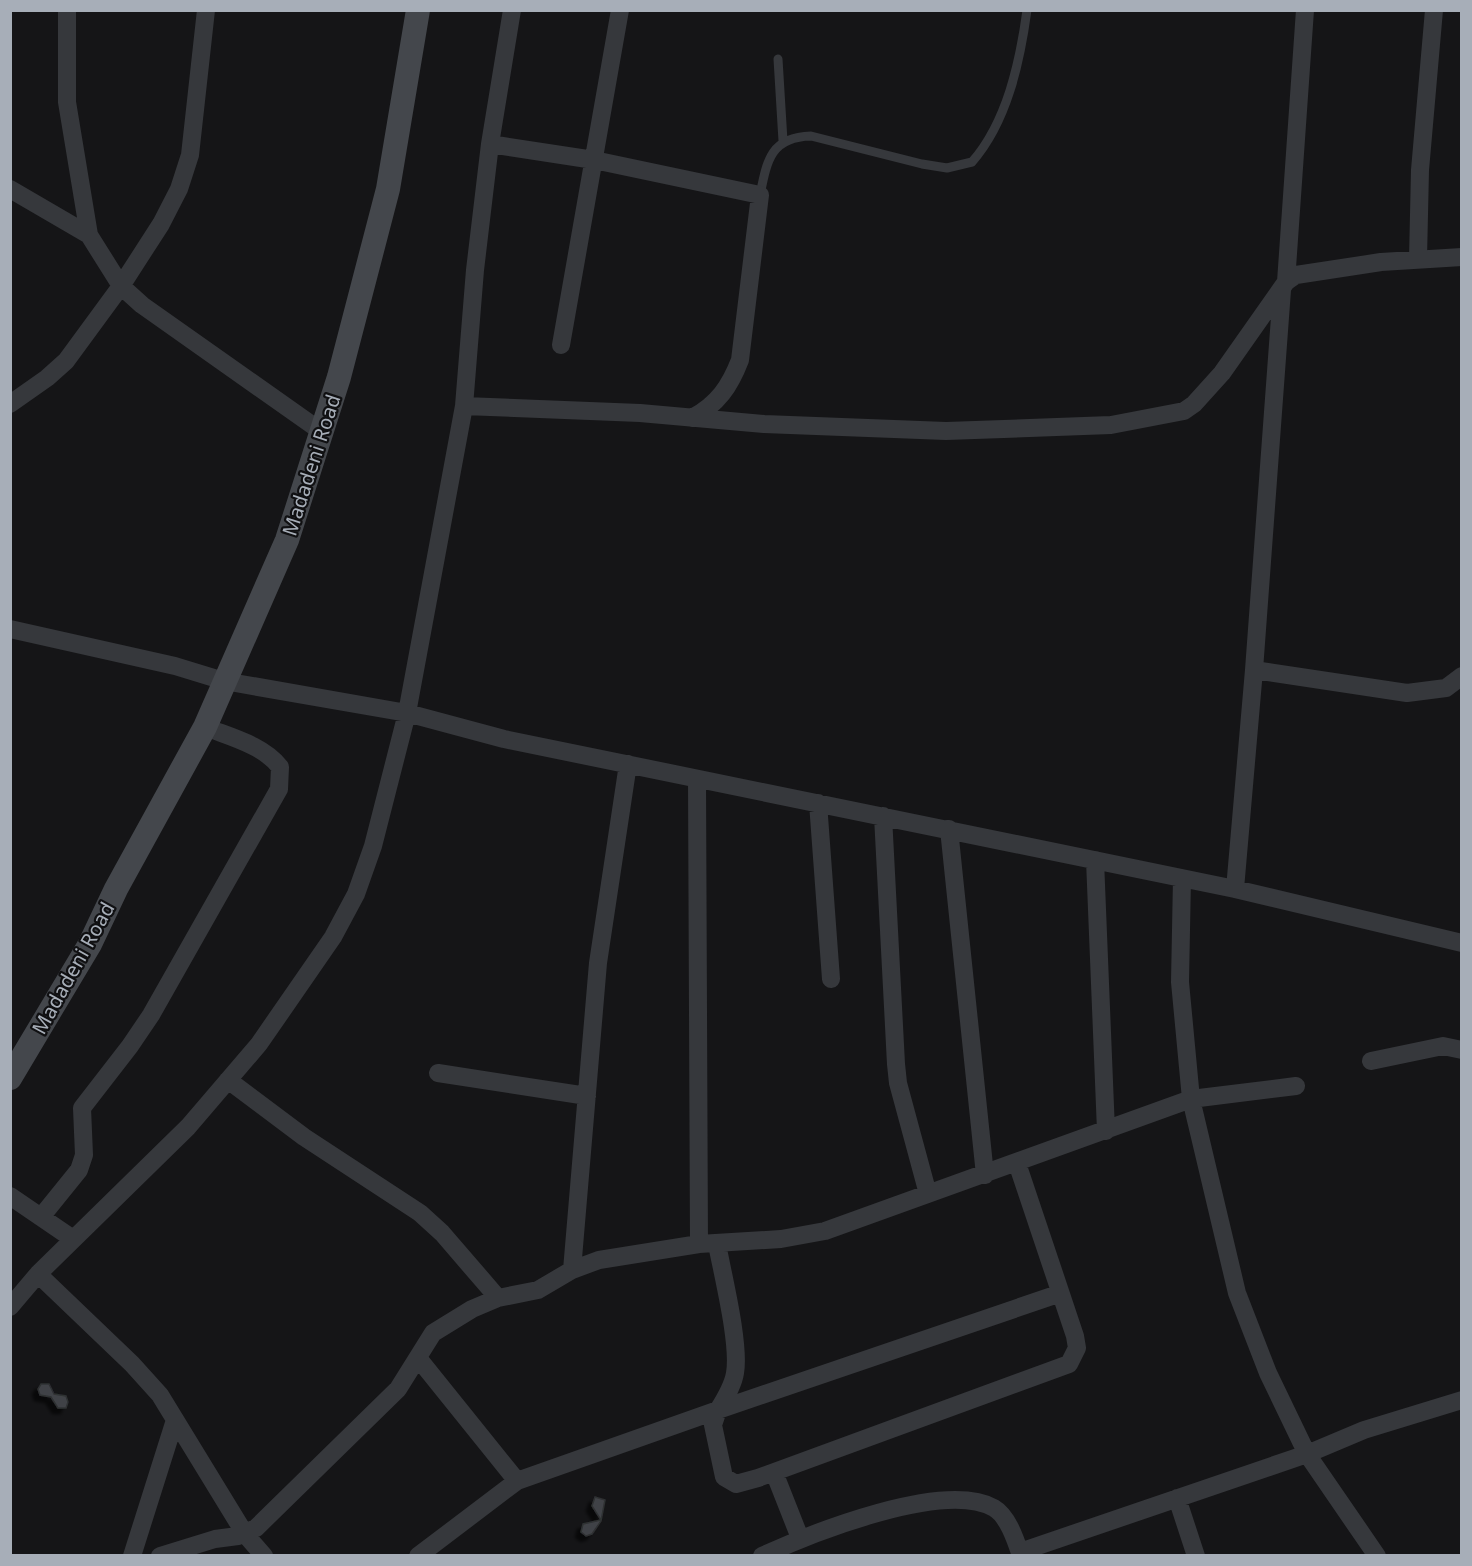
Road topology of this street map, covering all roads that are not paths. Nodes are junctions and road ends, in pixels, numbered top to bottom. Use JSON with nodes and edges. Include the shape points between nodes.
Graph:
{"nodes":[{"id":1,"x":67,"y":10,"type":"edge"},
{"id":2,"x":206,"y":10,"type":"edge"},
{"id":3,"x":418,"y":10,"type":"edge"},
{"id":4,"x":512,"y":10,"type":"edge"},
{"id":5,"x":620,"y":10,"type":"edge"},
{"id":6,"x":1027,"y":10,"type":"edge"},
{"id":7,"x":1305,"y":10,"type":"edge"},
{"id":8,"x":1434,"y":10,"type":"edge"},
{"id":9,"x":778,"y":59,"type":"dead end"},
{"id":10,"x":783,"y":141,"type":"junction"},
{"id":11,"x":490,"y":144,"type":"junction"},
{"id":12,"x":594,"y":160,"type":"junction"},
{"id":13,"x":10,"y":189,"type":"edge"},
{"id":14,"x":760,"y":195,"type":"junction"},
{"id":15,"x":89,"y":235,"type":"junction"},
{"id":16,"x":1461,"y":257,"type":"edge"},
{"id":17,"x":1418,"y":259,"type":"junction"},
{"id":18,"x":1284,"y":285,"type":"junction"},
{"id":19,"x":122,"y":286,"type":"junction"},
{"id":20,"x":561,"y":345,"type":"dead end"},
{"id":21,"x":10,"y":404,"type":"edge"},
{"id":22,"x":464,"y":406,"type":"junction"},
{"id":23,"x":692,"y":418,"type":"junction"},
{"id":24,"x":322,"y":432,"type":"junction"},
{"id":25,"x":10,"y":629,"type":"edge"},
{"id":26,"x":1254,"y":670,"type":"junction"},
{"id":27,"x":1461,"y":676,"type":"edge"},
{"id":28,"x":224,"y":681,"type":"junction"},
{"id":29,"x":407,"y":713,"type":"junction"},
{"id":30,"x":205,"y":727,"type":"junction"},
{"id":31,"x":628,"y":764,"type":"junction"},
{"id":32,"x":697,"y":778,"type":"junction"},
{"id":33,"x":818,"y":803,"type":"junction"},
{"id":34,"x":883,"y":816,"type":"junction"},
{"id":35,"x":949,"y":829,"type":"junction"},
{"id":36,"x":1095,"y":860,"type":"junction"},
{"id":37,"x":1182,"y":878,"type":"junction"},
{"id":38,"x":116,"y":888,"type":"junction"},
{"id":39,"x":1235,"y":889,"type":"junction"},
{"id":40,"x":1461,"y":943,"type":"edge"},
{"id":41,"x":831,"y":979,"type":"dead end"},
{"id":42,"x":10,"y":1049,"type":"edge"},
{"id":43,"x":1461,"y":1050,"type":"edge"},
{"id":44,"x":1371,"y":1061,"type":"dead end"},
{"id":45,"x":438,"y":1073,"type":"dead end"},
{"id":46,"x":10,"y":1078,"type":"edge"},
{"id":47,"x":228,"y":1080,"type":"junction"},
{"id":48,"x":1296,"y":1086,"type":"dead end"},
{"id":49,"x":587,"y":1096,"type":"junction"},
{"id":50,"x":1191,"y":1099,"type":"junction"},
{"id":51,"x":1106,"y":1131,"type":"junction"},
{"id":52,"x":1017,"y":1164,"type":"junction"},
{"id":53,"x":985,"y":1175,"type":"junction"},
{"id":54,"x":928,"y":1194,"type":"junction"},
{"id":55,"x":10,"y":1196,"type":"edge"},
{"id":56,"x":40,"y":1217,"type":"junction"},
{"id":57,"x":73,"y":1239,"type":"junction"},
{"id":58,"x":708,"y":1244,"type":"junction"},
{"id":59,"x":572,"y":1270,"type":"junction"},
{"id":60,"x":38,"y":1274,"type":"junction"},
{"id":61,"x":1058,"y":1294,"type":"junction"},
{"id":62,"x":498,"y":1298,"type":"junction"},
{"id":63,"x":10,"y":1307,"type":"edge"},
{"id":64,"x":418,"y":1358,"type":"junction"},
{"id":65,"x":1461,"y":1400,"type":"edge"},
{"id":66,"x":718,"y":1410,"type":"junction"},
{"id":67,"x":175,"y":1420,"type":"junction"},
{"id":68,"x":1307,"y":1454,"type":"junction"},
{"id":69,"x":774,"y":1472,"type":"junction"},
{"id":70,"x":517,"y":1481,"type":"junction"},
{"id":71,"x":1177,"y":1498,"type":"junction"},
{"id":72,"x":245,"y":1534,"type":"junction"},
{"id":73,"x":800,"y":1538,"type":"junction"},
{"id":74,"x":1020,"y":1554,"type":"edge"},
{"id":75,"x":132,"y":1556,"type":"edge"},
{"id":76,"x":160,"y":1556,"type":"edge"},
{"id":77,"x":264,"y":1556,"type":"edge"},
{"id":78,"x":418,"y":1556,"type":"edge"},
{"id":79,"x":762,"y":1556,"type":"edge"},
{"id":80,"x":1196,"y":1556,"type":"edge"},
{"id":81,"x":1377,"y":1556,"type":"edge"}],
"edges":[{"from":1,"to":15,"type":"street","via":[[67,102]]},
{"from":2,"to":19,"type":"street","via":[[190,155],[162,224]]},
{"from":3,"to":24,"type":"street","name":"Madadeni Road","via":[[388,189]]},
{"from":4,"to":11,"type":"street"},
{"from":5,"to":12,"type":"street"},
{"from":6,"to":10,"type":"lane","via":[[1015,72],[998,121],[972,162],[947,168],[811,136]]},
{"from":7,"to":18,"type":"street"},
{"from":8,"to":17,"type":"street","via":[[1420,170]]},
{"from":9,"to":10,"type":"lane"},
{"from":10,"to":14,"type":"lane","via":[[771,156]]},
{"from":11,"to":12,"type":"street"},
{"from":11,"to":22,"type":"street","via":[[474,270]]},
{"from":12,"to":14,"type":"street"},
{"from":12,"to":20,"type":"street"},
{"from":13,"to":15,"type":"street"},
{"from":14,"to":23,"type":"street","via":[[740,360],[720,398]]},
{"from":15,"to":19,"type":"street"},
{"from":16,"to":17,"type":"street"},
{"from":17,"to":18,"type":"street","via":[[1300,274]]},
{"from":18,"to":23,"type":"street","via":[[1201,398],[1184,411],[1144,420],[1111,425],[946,430]]},
{"from":18,"to":26,"type":"street"},
{"from":19,"to":21,"type":"street","via":[[66,361]]},
{"from":19,"to":24,"type":"street","via":[[181,333]]},
{"from":22,"to":23,"type":"street","via":[[640,412]]},
{"from":22,"to":29,"type":"street"},
{"from":24,"to":28,"type":"street","name":"Madadeni Road","via":[[287,540]]},
{"from":25,"to":28,"type":"street","via":[[175,666]]},
{"from":26,"to":27,"type":"street","via":[[1407,693],[1446,688]]},
{"from":26,"to":39,"type":"street"},
{"from":28,"to":29,"type":"street"},
{"from":28,"to":30,"type":"street","name":"Madadeni Road"},
{"from":29,"to":31,"type":"street","via":[[504,739]]},
{"from":29,"to":47,"type":"street","via":[[373,846],[356,894],[297,991]]},
{"from":30,"to":38,"type":"street","name":"Madadeni Road"},
{"from":30,"to":56,"type":"street","via":[[274,759],[280,767],[279,789],[150,1015],[82,1108],[82,1162],[69,1186]]},
{"from":31,"to":32,"type":"street"},
{"from":31,"to":49,"type":"street","via":[[598,963]]},
{"from":32,"to":33,"type":"street"},
{"from":32,"to":58,"type":"street"},
{"from":33,"to":34,"type":"street"},
{"from":33,"to":41,"type":"street"},
{"from":34,"to":35,"type":"street"},
{"from":34,"to":54,"type":"street","via":[[898,1083]]},
{"from":35,"to":36,"type":"street"},
{"from":35,"to":53,"type":"street"},
{"from":36,"to":37,"type":"street"},
{"from":36,"to":51,"type":"street"},
{"from":37,"to":39,"type":"street"},
{"from":37,"to":50,"type":"street","via":[[1180,982]]},
{"from":38,"to":42,"type":"street","name":"Madadeni Road","via":[[76,940]]},
{"from":38,"to":46,"type":"street","name":"Madadeni Road","via":[[90,944]]},
{"from":39,"to":40,"type":"street"},
{"from":43,"to":44,"type":"street","via":[[1443,1046]]},
{"from":45,"to":49,"type":"street"},
{"from":47,"to":57,"type":"street","via":[[188,1127]]},
{"from":47,"to":62,"type":"street","via":[[304,1137],[420,1213]]},
{"from":48,"to":50,"type":"street"},
{"from":49,"to":59,"type":"street"},
{"from":50,"to":51,"type":"street"},
{"from":50,"to":68,"type":"street","via":[[1237,1293],[1268,1373]]},
{"from":51,"to":52,"type":"street"},
{"from":52,"to":53,"type":"street"},
{"from":52,"to":61,"type":"street"},
{"from":53,"to":54,"type":"street"},
{"from":54,"to":58,"type":"street","via":[[825,1231],[781,1239]]},
{"from":55,"to":56,"type":"street"},
{"from":56,"to":57,"type":"street"},
{"from":57,"to":60,"type":"street"},
{"from":58,"to":59,"type":"street","via":[[599,1260]]},
{"from":58,"to":66,"type":"street","via":[[734,1346],[735,1372]]},
{"from":59,"to":62,"type":"street","via":[[538,1290]]},
{"from":60,"to":63,"type":"street"},
{"from":60,"to":67,"type":"street","via":[[132,1364],[160,1395]]},
{"from":61,"to":66,"type":"street"},
{"from":61,"to":69,"type":"street","via":[[1077,1348],[1069,1364]]},
{"from":62,"to":64,"type":"street","via":[[440,1327],[424,1344]]},
{"from":64,"to":70,"type":"street"},
{"from":64,"to":72,"type":"street","via":[[398,1389],[256,1528]]},
{"from":65,"to":68,"type":"street","via":[[1364,1430]]},
{"from":66,"to":69,"type":"street","via":[[713,1425],[724,1478],[736,1484]]},
{"from":66,"to":70,"type":"street"},
{"from":67,"to":72,"type":"street"},
{"from":67,"to":75,"type":"street"},
{"from":68,"to":71,"type":"street"},
{"from":68,"to":81,"type":"street"},
{"from":69,"to":73,"type":"street"},
{"from":70,"to":78,"type":"street"},
{"from":71,"to":74,"type":"street"},
{"from":71,"to":80,"type":"street"},
{"from":72,"to":76,"type":"street"},
{"from":72,"to":77,"type":"street"},
{"from":73,"to":74,"type":"street","via":[[887,1510],[952,1500],[997,1509]]},
{"from":73,"to":79,"type":"street"}]}
